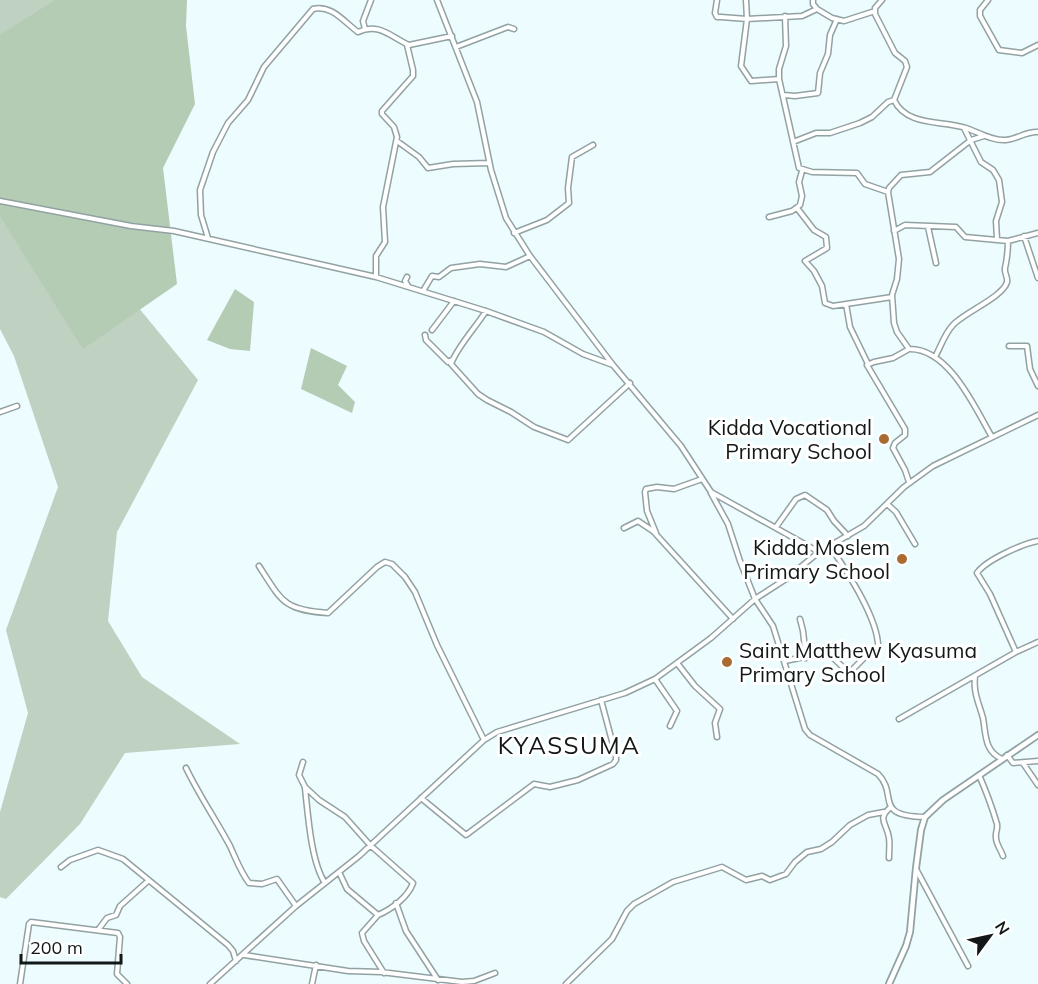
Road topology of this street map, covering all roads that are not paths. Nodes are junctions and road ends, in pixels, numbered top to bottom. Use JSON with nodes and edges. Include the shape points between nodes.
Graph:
{"nodes":[{"id":1,"x":318,"y":0,"type":"edge"},
{"id":2,"x":371,"y":0,"type":"edge"},
{"id":3,"x":437,"y":0,"type":"edge"},
{"id":4,"x":717,"y":0,"type":"edge"},
{"id":5,"x":746,"y":0,"type":"edge"},
{"id":6,"x":813,"y":0,"type":"edge"},
{"id":7,"x":882,"y":0,"type":"edge"},
{"id":8,"x":987,"y":0,"type":"edge"},
{"id":9,"x":315,"y":8,"type":"junction"},
{"id":10,"x":817,"y":9,"type":"junction"},
{"id":11,"x":875,"y":11,"type":"junction"},
{"id":12,"x":785,"y":16,"type":"junction"},
{"id":13,"x":747,"y":19,"type":"junction"},
{"id":14,"x":837,"y":19,"type":"junction"},
{"id":15,"x":365,"y":28,"type":"junction"},
{"id":16,"x":514,"y":29,"type":"dead end"},
{"id":17,"x":452,"y":36,"type":"junction"},
{"id":18,"x":407,"y":45,"type":"junction"},
{"id":19,"x":1038,"y":45,"type":"edge"},
{"id":20,"x":456,"y":47,"type":"junction"},
{"id":21,"x":779,"y":79,"type":"junction"},
{"id":22,"x":784,"y":95,"type":"junction"},
{"id":23,"x":894,"y":100,"type":"junction"},
{"id":24,"x":963,"y":127,"type":"junction"},
{"id":25,"x":1038,"y":132,"type":"edge"},
{"id":26,"x":984,"y":136,"type":"junction"},
{"id":27,"x":971,"y":140,"type":"junction"},
{"id":28,"x":397,"y":141,"type":"junction"},
{"id":29,"x":793,"y":142,"type":"junction"},
{"id":30,"x":593,"y":145,"type":"dead end"},
{"id":31,"x":489,"y":163,"type":"junction"},
{"id":32,"x":802,"y":171,"type":"junction"},
{"id":33,"x":888,"y":192,"type":"junction"},
{"id":34,"x":0,"y":201,"type":"edge"},
{"id":35,"x":797,"y":208,"type":"junction"},
{"id":36,"x":769,"y":217,"type":"dead end"},
{"id":37,"x":928,"y":227,"type":"junction"},
{"id":38,"x":894,"y":231,"type":"junction"},
{"id":39,"x":514,"y":233,"type":"junction"},
{"id":40,"x":1038,"y":233,"type":"edge"},
{"id":41,"x":1024,"y":236,"type":"junction"},
{"id":42,"x":208,"y":238,"type":"junction"},
{"id":43,"x":997,"y":239,"type":"junction"},
{"id":44,"x":1008,"y":241,"type":"junction"},
{"id":45,"x":530,"y":256,"type":"junction"},
{"id":46,"x":936,"y":263,"type":"dead end"},
{"id":47,"x":376,"y":277,"type":"junction"},
{"id":48,"x":407,"y":277,"type":"dead end"},
{"id":49,"x":1038,"y":278,"type":"edge"},
{"id":50,"x":408,"y":286,"type":"junction"},
{"id":51,"x":423,"y":291,"type":"junction"},
{"id":52,"x":892,"y":297,"type":"junction"},
{"id":53,"x":454,"y":301,"type":"junction"},
{"id":54,"x":846,"y":304,"type":"junction"},
{"id":55,"x":486,"y":311,"type":"junction"},
{"id":56,"x":432,"y":330,"type":"dead end"},
{"id":57,"x":425,"y":335,"type":"dead end"},
{"id":58,"x":1009,"y":346,"type":"dead end"},
{"id":59,"x":909,"y":350,"type":"junction"},
{"id":60,"x":935,"y":357,"type":"junction"},
{"id":61,"x":453,"y":360,"type":"junction"},
{"id":62,"x":868,"y":364,"type":"junction"},
{"id":63,"x":613,"y":365,"type":"junction"},
{"id":64,"x":630,"y":383,"type":"junction"},
{"id":65,"x":1038,"y":386,"type":"edge"},
{"id":66,"x":17,"y":406,"type":"dead end"},
{"id":67,"x":0,"y":412,"type":"edge"},
{"id":68,"x":1038,"y":415,"type":"edge"},
{"id":69,"x":992,"y":437,"type":"junction"},
{"id":70,"x":702,"y":479,"type":"junction"},
{"id":71,"x":909,"y":483,"type":"junction"},
{"id":72,"x":711,"y":492,"type":"junction"},
{"id":73,"x":887,"y":504,"type":"junction"},
{"id":74,"x":776,"y":527,"type":"junction"},
{"id":75,"x":624,"y":528,"type":"dead end"},
{"id":76,"x":657,"y":535,"type":"junction"},
{"id":77,"x":848,"y":536,"type":"junction"},
{"id":78,"x":1038,"y":541,"type":"edge"},
{"id":79,"x":915,"y":544,"type":"dead end"},
{"id":80,"x":830,"y":546,"type":"junction"},
{"id":81,"x":819,"y":552,"type":"junction"},
{"id":82,"x":259,"y":566,"type":"dead end"},
{"id":83,"x":755,"y":599,"type":"junction"},
{"id":84,"x":733,"y":619,"type":"junction"},
{"id":85,"x":800,"y":619,"type":"dead end"},
{"id":86,"x":1038,"y":642,"type":"edge"},
{"id":87,"x":1016,"y":652,"type":"junction"},
{"id":88,"x":806,"y":658,"type":"junction"},
{"id":89,"x":785,"y":662,"type":"junction"},
{"id":90,"x":676,"y":663,"type":"junction"},
{"id":91,"x":975,"y":676,"type":"junction"},
{"id":92,"x":655,"y":680,"type":"junction"},
{"id":93,"x":601,"y":700,"type":"junction"},
{"id":94,"x":899,"y":718,"type":"dead end"},
{"id":95,"x":670,"y":726,"type":"dead end"},
{"id":96,"x":1038,"y":735,"type":"edge"},
{"id":97,"x":717,"y":737,"type":"dead end"},
{"id":98,"x":484,"y":740,"type":"junction"},
{"id":99,"x":1008,"y":755,"type":"junction"},
{"id":100,"x":1002,"y":759,"type":"junction"},
{"id":101,"x":1038,"y":761,"type":"edge"},
{"id":102,"x":303,"y":762,"type":"dead end"},
{"id":103,"x":1023,"y":763,"type":"junction"},
{"id":104,"x":186,"y":768,"type":"dead end"},
{"id":105,"x":978,"y":774,"type":"junction"},
{"id":106,"x":1038,"y":785,"type":"edge"},
{"id":107,"x":305,"y":787,"type":"junction"},
{"id":108,"x":421,"y":798,"type":"junction"},
{"id":109,"x":891,"y":807,"type":"junction"},
{"id":110,"x":884,"y":812,"type":"junction"},
{"id":111,"x":925,"y":818,"type":"junction"},
{"id":112,"x":370,"y":846,"type":"junction"},
{"id":113,"x":1003,"y":856,"type":"dead end"},
{"id":114,"x":889,"y":858,"type":"dead end"},
{"id":115,"x":61,"y":867,"type":"dead end"},
{"id":116,"x":916,"y":868,"type":"junction"},
{"id":117,"x":339,"y":872,"type":"junction"},
{"id":118,"x":148,"y":880,"type":"junction"},
{"id":119,"x":325,"y":883,"type":"junction"},
{"id":120,"x":396,"y":903,"type":"junction"},
{"id":121,"x":296,"y":906,"type":"junction"},
{"id":122,"x":378,"y":915,"type":"junction"},
{"id":123,"x":98,"y":930,"type":"junction"},
{"id":124,"x":244,"y":955,"type":"junction"},
{"id":125,"x":236,"y":962,"type":"junction"},
{"id":126,"x":316,"y":966,"type":"junction"},
{"id":127,"x":968,"y":966,"type":"dead end"},
{"id":128,"x":384,"y":973,"type":"junction"},
{"id":129,"x":495,"y":973,"type":"dead end"},
{"id":130,"x":438,"y":980,"type":"junction"},
{"id":131,"x":20,"y":984,"type":"edge"},
{"id":132,"x":127,"y":984,"type":"edge"},
{"id":133,"x":210,"y":984,"type":"edge"},
{"id":134,"x":312,"y":984,"type":"edge"},
{"id":135,"x":566,"y":984,"type":"edge"},
{"id":136,"x":890,"y":984,"type":"edge"}],
"edges":[{"from":1,"to":9,"type":"street"},
{"from":2,"to":15,"type":"street","via":[[363,21]]},
{"from":3,"to":17,"type":"street"},
{"from":4,"to":13,"type":"street","via":[[717,16]]},
{"from":5,"to":13,"type":"street"},
{"from":6,"to":10,"type":"street"},
{"from":7,"to":11,"type":"street"},
{"from":8,"to":19,"type":"street","via":[[980,15],[999,50],[1022,53]]},
{"from":9,"to":15,"type":"street","via":[[340,16],[356,32]]},
{"from":9,"to":42,"type":"street","via":[[264,67],[249,100],[228,123],[213,152],[200,190],[201,215]]},
{"from":10,"to":12,"type":"street","via":[[805,16]]},
{"from":10,"to":14,"type":"street"},
{"from":11,"to":14,"type":"street","via":[[852,20]]},
{"from":11,"to":23,"type":"street","via":[[895,53],[907,67]]},
{"from":12,"to":13,"type":"street"},
{"from":12,"to":21,"type":"street","via":[[786,46]]},
{"from":13,"to":21,"type":"street","via":[[742,70],[751,81]]},
{"from":14,"to":22,"type":"street","via":[[820,73],[818,93]]},
{"from":15,"to":18,"type":"street","via":[[387,33]]},
{"from":16,"to":20,"type":"street","via":[[508,27]]},
{"from":17,"to":18,"type":"street"},
{"from":17,"to":20,"type":"street"},
{"from":18,"to":28,"type":"street","via":[[413,76],[382,114],[394,127]]},
{"from":20,"to":31,"type":"street","via":[[477,102]]},
{"from":21,"to":22,"type":"street"},
{"from":22,"to":29,"type":"street"},
{"from":23,"to":24,"type":"street","via":[[903,112],[921,120]]},
{"from":23,"to":29,"type":"street","via":[[860,123]]},
{"from":24,"to":26,"type":"street"},
{"from":24,"to":27,"type":"street"},
{"from":25,"to":26,"type":"street","via":[[1005,140]]},
{"from":26,"to":27,"type":"street"},
{"from":27,"to":33,"type":"street","via":[[930,172],[901,174]]},
{"from":27,"to":43,"type":"street","via":[[981,162],[999,180],[1002,202],[996,221]]},
{"from":28,"to":31,"type":"street","via":[[428,168]]},
{"from":28,"to":47,"type":"street","via":[[383,207],[386,242],[376,256]]},
{"from":29,"to":32,"type":"street"},
{"from":30,"to":39,"type":"street","via":[[572,157],[569,203],[544,222]]},
{"from":31,"to":39,"type":"street"},
{"from":32,"to":33,"type":"street","via":[[856,173],[866,184]]},
{"from":32,"to":35,"type":"street","via":[[802,200]]},
{"from":33,"to":38,"type":"street"},
{"from":34,"to":42,"type":"street"},
{"from":35,"to":36,"type":"street"},
{"from":35,"to":54,"type":"street","via":[[814,230],[826,237],[826,248],[805,261],[822,286],[824,301],[833,306]]},
{"from":37,"to":38,"type":"street","via":[[905,225]]},
{"from":37,"to":43,"type":"street","via":[[956,227],[965,237]]},
{"from":37,"to":46,"type":"street"},
{"from":38,"to":52,"type":"street","via":[[899,259]]},
{"from":39,"to":45,"type":"street"},
{"from":40,"to":41,"type":"street"},
{"from":41,"to":44,"type":"street"},
{"from":41,"to":49,"type":"street"},
{"from":42,"to":47,"type":"street"},
{"from":43,"to":44,"type":"street"},
{"from":44,"to":60,"type":"street","via":[[1004,271],[1007,282],[987,302],[952,325]]},
{"from":45,"to":51,"type":"street","via":[[506,267],[480,264],[451,268],[439,277],[432,276]]},
{"from":45,"to":63,"type":"street"},
{"from":47,"to":50,"type":"street"},
{"from":48,"to":50,"type":"street"},
{"from":50,"to":51,"type":"street"},
{"from":51,"to":53,"type":"street"},
{"from":52,"to":54,"type":"street"},
{"from":52,"to":59,"type":"street","via":[[897,332]]},
{"from":53,"to":55,"type":"street"},
{"from":53,"to":56,"type":"street"},
{"from":54,"to":62,"type":"street","via":[[850,327]]},
{"from":55,"to":61,"type":"street"},
{"from":55,"to":63,"type":"street","via":[[544,332],[583,354]]},
{"from":57,"to":61,"type":"street","via":[[448,362]]},
{"from":58,"to":65,"type":"street","via":[[1027,346],[1030,369]]},
{"from":59,"to":60,"type":"street"},
{"from":59,"to":62,"type":"street"},
{"from":60,"to":69,"type":"street","via":[[962,386]]},
{"from":61,"to":64,"type":"street","via":[[452,366],[478,394],[534,428],[565,441]]},
{"from":62,"to":71,"type":"street","via":[[905,429],[905,435],[893,448]]},
{"from":63,"to":64,"type":"street"},
{"from":64,"to":70,"type":"street"},
{"from":66,"to":67,"type":"street"},
{"from":68,"to":69,"type":"street"},
{"from":69,"to":71,"type":"street","via":[[933,465]]},
{"from":70,"to":72,"type":"street"},
{"from":70,"to":76,"type":"street","via":[[674,489],[646,489],[647,511]]},
{"from":71,"to":73,"type":"street"},
{"from":72,"to":74,"type":"street"},
{"from":72,"to":83,"type":"street","via":[[731,530]]},
{"from":73,"to":77,"type":"street"},
{"from":73,"to":79,"type":"street"},
{"from":74,"to":77,"type":"street","via":[[796,499],[805,495],[827,510]]},
{"from":74,"to":81,"type":"street"},
{"from":75,"to":76,"type":"street","via":[[639,520]]},
{"from":76,"to":84,"type":"street"},
{"from":77,"to":80,"type":"street"},
{"from":78,"to":87,"type":"street","via":[[987,564],[977,573]]},
{"from":80,"to":81,"type":"street"},
{"from":80,"to":88,"type":"street","via":[[850,575],[879,647],[849,673],[827,652]]},
{"from":81,"to":83,"type":"street"},
{"from":82,"to":98,"type":"street","via":[[290,607],[328,613],[377,567],[385,562],[392,564],[415,592]]},
{"from":83,"to":84,"type":"street"},
{"from":83,"to":89,"type":"street","via":[[773,626]]},
{"from":84,"to":90,"type":"street"},
{"from":85,"to":88,"type":"street"},
{"from":86,"to":87,"type":"street"},
{"from":87,"to":91,"type":"street"},
{"from":88,"to":89,"type":"street"},
{"from":89,"to":109,"type":"street","via":[[805,729],[878,774]]},
{"from":90,"to":92,"type":"street"},
{"from":90,"to":97,"type":"street","via":[[720,709],[715,723]]},
{"from":91,"to":94,"type":"street"},
{"from":91,"to":100,"type":"street","via":[[975,698],[986,741],[993,754]]},
{"from":92,"to":93,"type":"street"},
{"from":92,"to":95,"type":"street","via":[[677,713]]},
{"from":93,"to":98,"type":"street","via":[[497,732]]},
{"from":93,"to":108,"type":"street","via":[[616,756],[613,764],[578,780],[550,787],[534,784],[466,835]]},
{"from":96,"to":99,"type":"street"},
{"from":98,"to":108,"type":"street"},
{"from":99,"to":100,"type":"street"},
{"from":99,"to":103,"type":"street","via":[[1012,763]]},
{"from":100,"to":105,"type":"street"},
{"from":101,"to":103,"type":"street"},
{"from":102,"to":107,"type":"street","via":[[299,775]]},
{"from":103,"to":106,"type":"street"},
{"from":104,"to":121,"type":"street","via":[[249,884],[278,879]]},
{"from":105,"to":111,"type":"street"},
{"from":105,"to":113,"type":"street","via":[[989,798],[998,829],[996,841]]},
{"from":107,"to":112,"type":"street","via":[[345,818]]},
{"from":107,"to":119,"type":"street","via":[[318,872]]},
{"from":108,"to":112,"type":"street"},
{"from":109,"to":110,"type":"street"},
{"from":109,"to":111,"type":"street","via":[[903,816]]},
{"from":110,"to":114,"type":"street"},
{"from":110,"to":135,"type":"street","via":[[850,825],[826,846],[807,852],[786,874],[770,880],[762,876],[746,880],[722,867],[673,882],[634,904],[612,939]]},
{"from":111,"to":116,"type":"street"},
{"from":112,"to":117,"type":"street"},
{"from":112,"to":120,"type":"street","via":[[413,883],[406,896]]},
{"from":115,"to":118,"type":"street","via":[[98,850],[123,859]]},
{"from":116,"to":127,"type":"street"},
{"from":116,"to":136,"type":"street","via":[[910,932]]},
{"from":117,"to":119,"type":"street"},
{"from":117,"to":122,"type":"street","via":[[347,889]]},
{"from":118,"to":123,"type":"street"},
{"from":118,"to":125,"type":"street","via":[[228,945]]},
{"from":119,"to":121,"type":"street"},
{"from":120,"to":122,"type":"street"},
{"from":120,"to":130,"type":"street","via":[[406,931]]},
{"from":121,"to":124,"type":"street"},
{"from":122,"to":128,"type":"street","via":[[362,933]]},
{"from":123,"to":131,"type":"street","via":[[30,922]]},
{"from":123,"to":132,"type":"street","via":[[119,935],[117,974]]},
{"from":124,"to":125,"type":"street"},
{"from":124,"to":126,"type":"street"},
{"from":125,"to":133,"type":"street"},
{"from":126,"to":128,"type":"street"},
{"from":126,"to":134,"type":"street"},
{"from":128,"to":130,"type":"street"},
{"from":129,"to":130,"type":"street","via":[[474,981]]}]}
